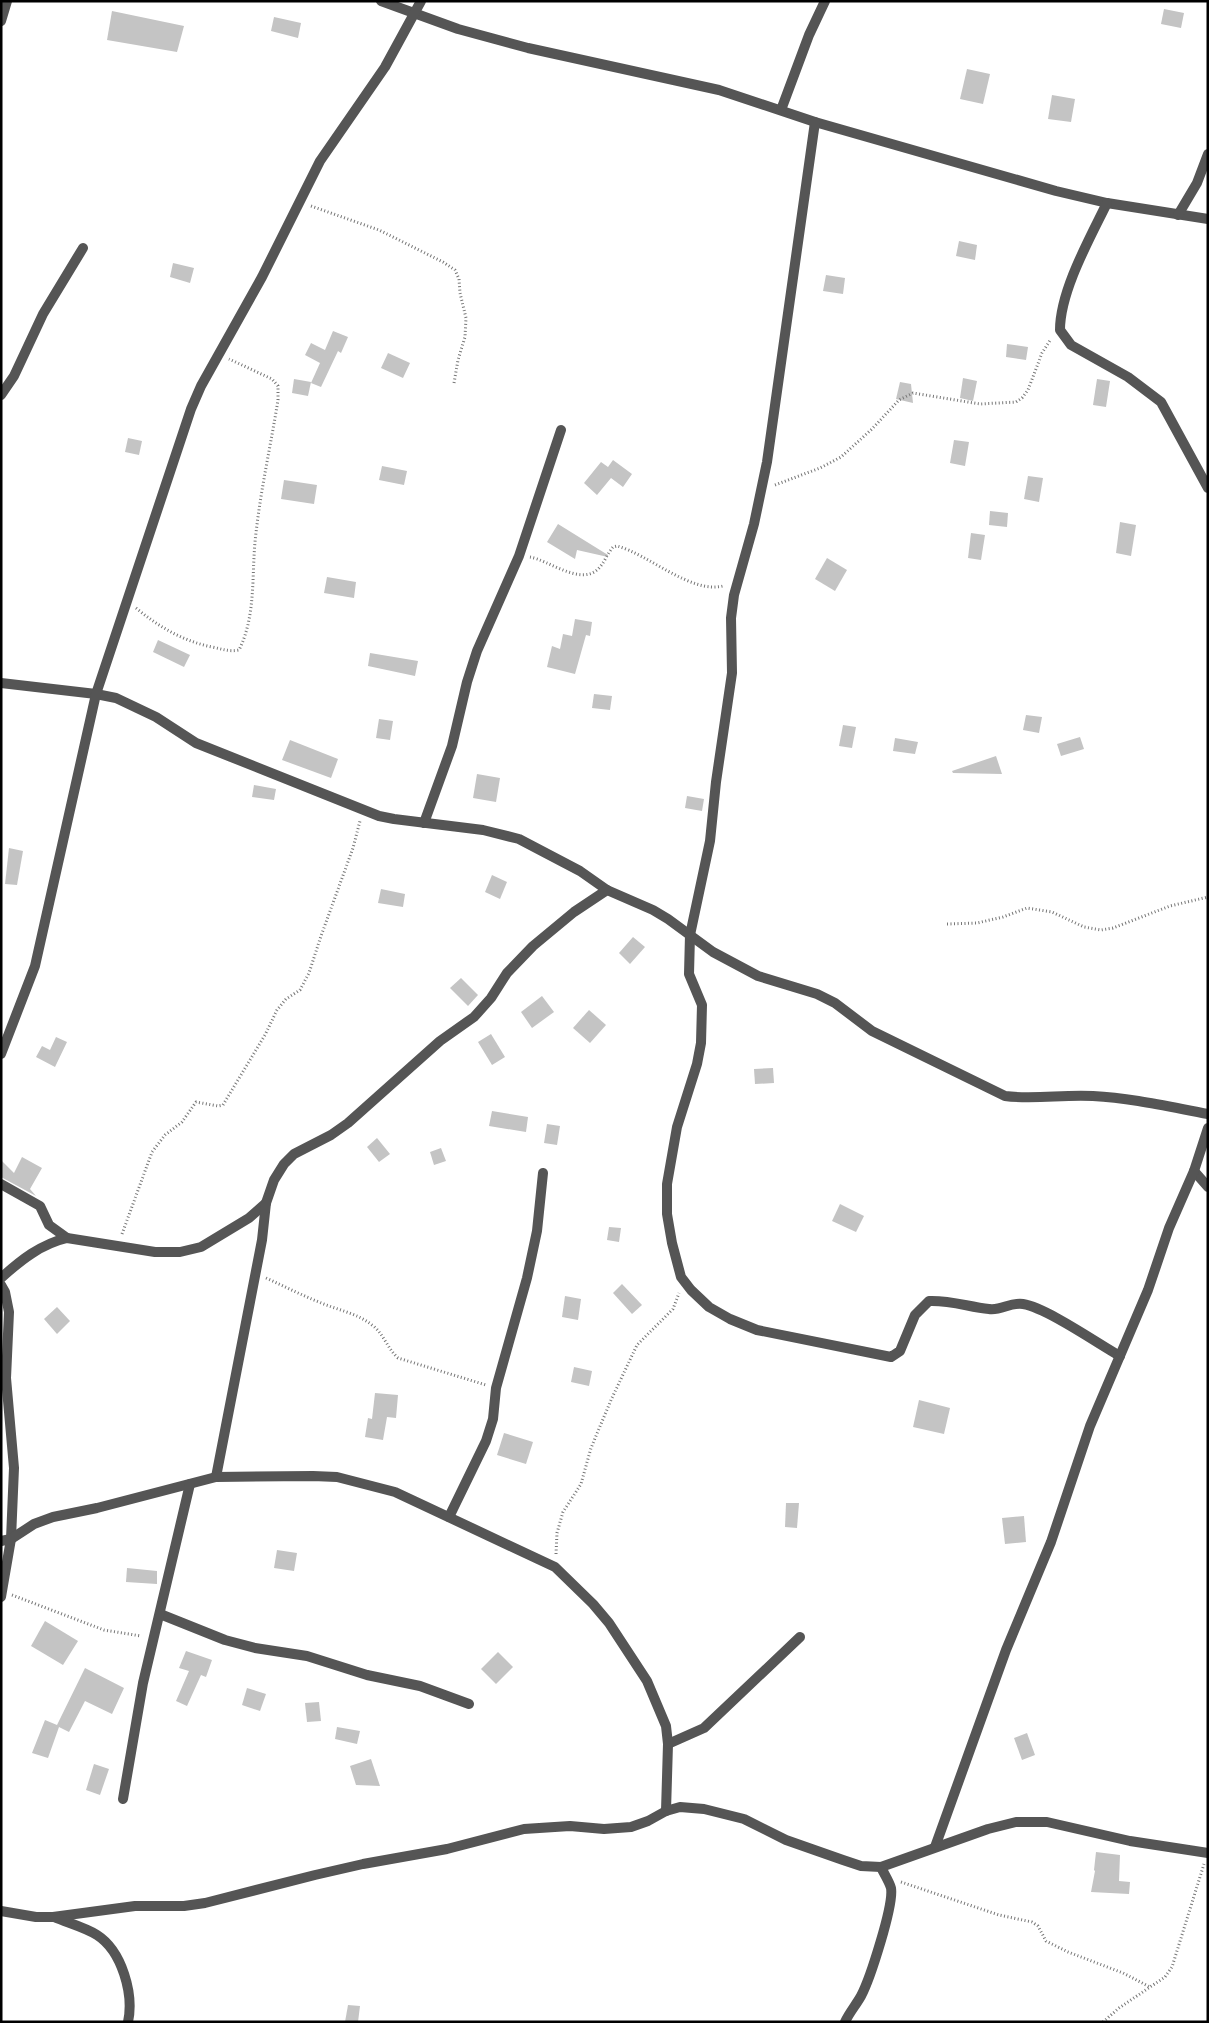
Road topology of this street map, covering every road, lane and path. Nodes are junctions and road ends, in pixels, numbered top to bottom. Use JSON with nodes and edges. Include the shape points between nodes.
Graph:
{"nodes":[{"id":1,"x":7,"y":1,"type":"edge"},
{"id":2,"x":381,"y":1,"type":"edge"},
{"id":3,"x":421,"y":1,"type":"edge"},
{"id":4,"x":825,"y":1,"type":"edge"},
{"id":5,"x":415,"y":12,"type":"junction"},
{"id":6,"x":1,"y":21,"type":"edge"},
{"id":7,"x":780,"y":110,"type":"junction"},
{"id":8,"x":815,"y":122,"type":"junction"},
{"id":9,"x":1208,"y":154,"type":"edge"},
{"id":10,"x":298,"y":202,"type":"junction"},
{"id":11,"x":1107,"y":203,"type":"junction"},
{"id":12,"x":1178,"y":216,"type":"junction"},
{"id":13,"x":1208,"y":219,"type":"edge"},
{"id":14,"x":83,"y":248,"type":"dead end"},
{"id":15,"x":1060,"y":330,"type":"junction"},
{"id":16,"x":218,"y":356,"type":"junction"},
{"id":17,"x":454,"y":384,"type":"dead end"},
{"id":18,"x":1,"y":395,"type":"edge"},
{"id":19,"x":562,"y":430,"type":"dead end"},
{"id":20,"x":1208,"y":488,"type":"edge"},
{"id":21,"x":760,"y":496,"type":"junction"},
{"id":22,"x":520,"y":556,"type":"junction"},
{"id":23,"x":737,"y":582,"type":"junction"},
{"id":24,"x":128,"y":602,"type":"junction"},
{"id":25,"x":1,"y":683,"type":"edge"},
{"id":26,"x":96,"y":694,"type":"junction"},
{"id":27,"x":363,"y":808,"type":"junction"},
{"id":28,"x":424,"y":823,"type":"junction"},
{"id":29,"x":607,"y":890,"type":"junction"},
{"id":30,"x":1208,"y":897,"type":"edge"},
{"id":31,"x":947,"y":924,"type":"dead end"},
{"id":32,"x":690,"y":935,"type":"junction"},
{"id":33,"x":1,"y":1054,"type":"edge"},
{"id":34,"x":1208,"y":1114,"type":"edge"},
{"id":35,"x":1208,"y":1128,"type":"edge"},
{"id":36,"x":1194,"y":1171,"type":"junction"},
{"id":37,"x":543,"y":1173,"type":"dead end"},
{"id":38,"x":1,"y":1184,"type":"edge"},
{"id":39,"x":1208,"y":1187,"type":"edge"},
{"id":40,"x":266,"y":1203,"type":"junction"},
{"id":41,"x":68,"y":1238,"type":"junction"},
{"id":42,"x":118,"y":1244,"type":"junction"},
{"id":43,"x":255,"y":1273,"type":"junction"},
{"id":44,"x":681,"y":1277,"type":"junction"},
{"id":45,"x":1,"y":1278,"type":"edge"},
{"id":46,"x":1,"y":1286,"type":"edge"},
{"id":47,"x":1120,"y":1356,"type":"junction"},
{"id":48,"x":496,"y":1388,"type":"junction"},
{"id":49,"x":216,"y":1477,"type":"junction"},
{"id":50,"x":190,"y":1484,"type":"junction"},
{"id":51,"x":449,"y":1517,"type":"junction"},
{"id":52,"x":6,"y":1540,"type":"edge"},
{"id":53,"x":555,"y":1567,"type":"junction"},
{"id":54,"x":2,"y":1594,"type":"edge"},
{"id":55,"x":160,"y":1614,"type":"junction"},
{"id":56,"x":800,"y":1637,"type":"dead end"},
{"id":57,"x":153,"y":1638,"type":"junction"},
{"id":58,"x":469,"y":1704,"type":"dead end"},
{"id":59,"x":668,"y":1744,"type":"junction"},
{"id":60,"x":123,"y":1799,"type":"dead end"},
{"id":61,"x":666,"y":1810,"type":"junction"},
{"id":62,"x":935,"y":1848,"type":"junction"},
{"id":63,"x":1208,"y":1853,"type":"edge"},
{"id":64,"x":883,"y":1871,"type":"junction"},
{"id":65,"x":1,"y":1911,"type":"edge"},
{"id":66,"x":53,"y":1917,"type":"junction"},
{"id":67,"x":1150,"y":1987,"type":"junction"},
{"id":68,"x":128,"y":2022,"type":"edge"},
{"id":69,"x":845,"y":2022,"type":"edge"},
{"id":70,"x":1103,"y":2022,"type":"edge"}],
"edges":[{"from":1,"to":6,"type":"street"},
{"from":2,"to":5,"type":"street"},
{"from":3,"to":5,"type":"street"},
{"from":4,"to":7,"type":"street"},
{"from":5,"to":7,"type":"street","via":[[458,29],[528,48],[719,90]]},
{"from":5,"to":10,"type":"street","via":[[385,67],[320,161]]},
{"from":7,"to":8,"type":"street"},
{"from":8,"to":11,"type":"street"},
{"from":8,"to":21,"type":"street"},
{"from":9,"to":12,"type":"street","via":[[1197,183]]},
{"from":10,"to":16,"type":"street","via":[[262,277]]},
{"from":10,"to":17,"type":"path","via":[[379,230],[455,270],[466,318]]},
{"from":11,"to":12,"type":"street"},
{"from":11,"to":15,"type":"street","via":[[1064,302]]},
{"from":12,"to":13,"type":"street"},
{"from":14,"to":18,"type":"street","via":[[43,314],[14,376]]},
{"from":15,"to":20,"type":"street","via":[[1071,345],[1162,402]]},
{"from":15,"to":21,"type":"path","via":[[1042,353],[1028,390],[1016,402],[980,404],[913,393],[899,400],[841,457],[777,483]]},
{"from":16,"to":24,"type":"street","via":[[188,418]]},
{"from":16,"to":24,"type":"path","via":[[272,379],[278,386],[256,533],[251,605],[242,643],[239,650],[231,652],[182,638]]},
{"from":19,"to":22,"type":"street"},
{"from":21,"to":23,"type":"street"},
{"from":22,"to":23,"type":"path","via":[[536,558],[573,573],[592,574],[617,546],[697,584],[714,588]]},
{"from":22,"to":28,"type":"street","via":[[478,651],[452,746]]},
{"from":23,"to":32,"type":"street","via":[[731,618],[732,673],[710,840]]},
{"from":24,"to":26,"type":"street"},
{"from":25,"to":26,"type":"street"},
{"from":26,"to":27,"type":"street","via":[[134,706],[208,748]]},
{"from":26,"to":33,"type":"street","via":[[35,966]]},
{"from":27,"to":28,"type":"street","via":[[394,820]]},
{"from":27,"to":42,"type":"path","via":[[354,848],[304,984],[277,1010],[223,1105],[196,1102],[182,1122],[165,1135],[152,1152]]},
{"from":28,"to":29,"type":"street","via":[[483,830],[519,839],[580,871]]},
{"from":29,"to":32,"type":"street","via":[[653,910]]},
{"from":29,"to":40,"type":"street","via":[[533,946],[474,1017],[440,1041],[348,1123],[294,1154],[274,1180]]},
{"from":30,"to":31,"type":"path","via":[[1170,906],[1101,930],[1084,927],[1052,912],[1027,908],[1003,918]]},
{"from":32,"to":34,"type":"street","via":[[713,952],[758,976],[817,994],[872,1031],[1005,1096],[1024,1099],[1092,1096]]},
{"from":32,"to":44,"type":"street","via":[[688,966],[702,1005],[702,1028],[697,1064],[677,1127],[667,1184],[669,1223]]},
{"from":35,"to":36,"type":"street"},
{"from":36,"to":39,"type":"street"},
{"from":36,"to":47,"type":"street"},
{"from":37,"to":48,"type":"street","via":[[535,1241]]},
{"from":38,"to":41,"type":"street","via":[[40,1206],[49,1225]]},
{"from":40,"to":42,"type":"street","via":[[249,1218],[201,1247],[180,1252],[156,1252]]},
{"from":40,"to":43,"type":"street"},
{"from":41,"to":42,"type":"street"},
{"from":41,"to":45,"type":"street","via":[[42,1247]]},
{"from":43,"to":48,"type":"path","via":[[318,1302],[359,1316],[386,1340],[390,1351],[398,1358]]},
{"from":43,"to":49,"type":"street"},
{"from":44,"to":47,"type":"street","via":[[709,1307],[757,1330],[874,1355],[895,1356],[921,1307],[929,1301],[942,1300],[992,1310],[1014,1303],[1030,1306]]},
{"from":44,"to":53,"type":"path","via":[[673,1310],[637,1345],[611,1400],[591,1448],[581,1484],[563,1512],[557,1533]]},
{"from":46,"to":52,"type":"street","via":[[9,1312],[6,1378],[14,1468]]},
{"from":47,"to":62,"type":"street","via":[[1090,1426],[1051,1542],[1006,1650]]},
{"from":48,"to":51,"type":"street","via":[[493,1419],[486,1441]]},
{"from":49,"to":50,"type":"street"},
{"from":49,"to":51,"type":"street","via":[[282,1475],[337,1478],[395,1492]]},
{"from":50,"to":52,"type":"street","via":[[53,1517]]},
{"from":50,"to":55,"type":"street"},
{"from":51,"to":53,"type":"street"},
{"from":52,"to":54,"type":"street"},
{"from":53,"to":59,"type":"street","via":[[609,1623],[647,1681],[666,1726]]},
{"from":54,"to":57,"type":"path","via":[[104,1630]]},
{"from":55,"to":57,"type":"street"},
{"from":55,"to":58,"type":"street","via":[[225,1640],[307,1656],[367,1675],[420,1686]]},
{"from":56,"to":59,"type":"street","via":[[704,1728]]},
{"from":57,"to":60,"type":"street"},
{"from":59,"to":61,"type":"street"},
{"from":61,"to":64,"type":"street","via":[[680,1807],[724,1813],[786,1840]]},
{"from":61,"to":66,"type":"street","via":[[648,1822],[631,1827],[524,1829],[447,1849],[315,1874],[205,1903],[136,1906]]},
{"from":62,"to":63,"type":"street","via":[[1016,1822],[1047,1822],[1130,1841]]},
{"from":62,"to":64,"type":"street"},
{"from":63,"to":67,"type":"path","via":[[1172,1967],[1166,1977]]},
{"from":64,"to":67,"type":"path","via":[[914,1888],[1014,1920],[1032,1922],[1046,1940]]},
{"from":64,"to":69,"type":"street","via":[[891,1887],[883,1933],[864,1988]]},
{"from":65,"to":66,"type":"street"},
{"from":66,"to":68,"type":"street","via":[[97,1935],[112,1950],[120,1965],[130,2002]]},
{"from":67,"to":70,"type":"path"}]}
